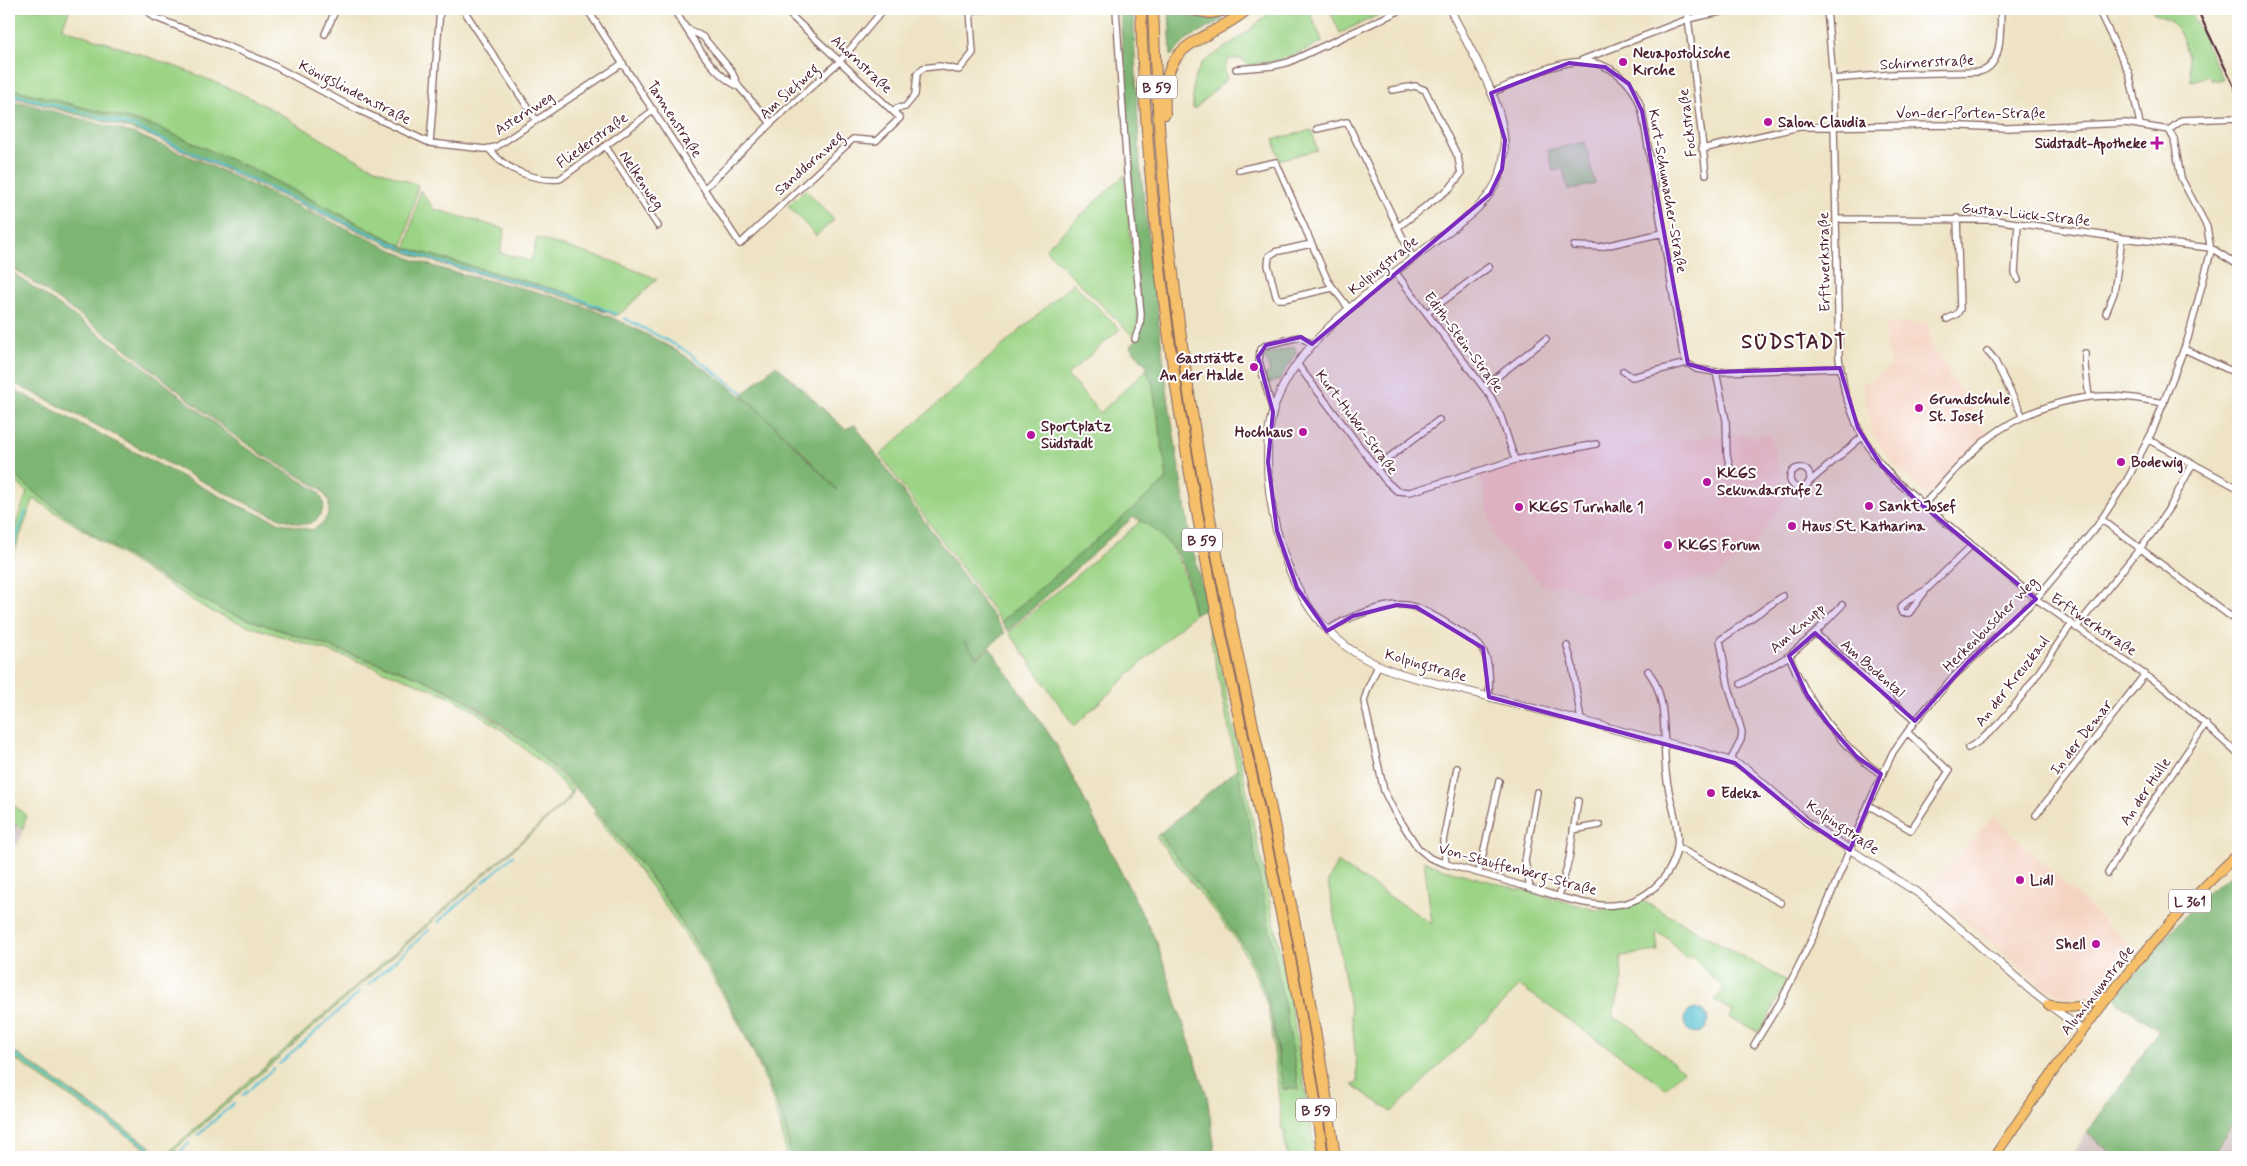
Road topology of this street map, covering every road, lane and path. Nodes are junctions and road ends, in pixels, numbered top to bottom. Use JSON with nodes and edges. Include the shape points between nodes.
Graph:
{"nodes":[{"id":1,"x":125,"y":9,"type":"edge"},
{"id":2,"x":130,"y":9,"type":"edge"},
{"id":3,"x":146,"y":9,"type":"edge"},
{"id":4,"x":336,"y":9,"type":"edge"},
{"id":5,"x":440,"y":9,"type":"edge"},
{"id":6,"x":463,"y":9,"type":"edge"},
{"id":7,"x":587,"y":9,"type":"edge"},
{"id":8,"x":673,"y":9,"type":"edge"},
{"id":9,"x":784,"y":9,"type":"edge"},
{"id":10,"x":884,"y":9,"type":"edge"},
{"id":11,"x":990,"y":9,"type":"edge"},
{"id":12,"x":1116,"y":9,"type":"edge"},
{"id":13,"x":1141,"y":9,"type":"edge"},
{"id":14,"x":1153,"y":9,"type":"edge"},
{"id":15,"x":1189,"y":9,"type":"edge"},
{"id":16,"x":1232,"y":9,"type":"edge"},
{"id":17,"x":1248,"y":9,"type":"edge"},
{"id":18,"x":1403,"y":9,"type":"edge"},
{"id":19,"x":1450,"y":9,"type":"edge"},
{"id":20,"x":1687,"y":9,"type":"edge"},
{"id":21,"x":1734,"y":9,"type":"edge"},
{"id":22,"x":1828,"y":9,"type":"edge"},
{"id":23,"x":2001,"y":9,"type":"edge"},
{"id":24,"x":2098,"y":9,"type":"edge"},
{"id":25,"x":1688,"y":20,"type":"junction"},
{"id":26,"x":688,"y":29,"type":"junction"},
{"id":27,"x":324,"y":34,"type":"dead end"},
{"id":28,"x":840,"y":61,"type":"junction"},
{"id":29,"x":1580,"y":61,"type":"junction"},
{"id":30,"x":623,"y":63,"type":"junction"},
{"id":31,"x":1236,"y":69,"type":"dead end"},
{"id":32,"x":1833,"y":80,"type":"junction"},
{"id":33,"x":739,"y":87,"type":"junction"},
{"id":34,"x":1392,"y":90,"type":"dead end"},
{"id":35,"x":1491,"y":93,"type":"junction"},
{"id":36,"x":654,"y":110,"type":"junction"},
{"id":37,"x":894,"y":112,"type":"junction"},
{"id":38,"x":900,"y":118,"type":"joint"},
{"id":39,"x":2238,"y":118,"type":"edge"},
{"id":40,"x":536,"y":120,"type":"junction"},
{"id":41,"x":772,"y":123,"type":"junction"},
{"id":42,"x":2140,"y":124,"type":"junction"},
{"id":43,"x":1834,"y":127,"type":"junction"},
{"id":44,"x":1317,"y":129,"type":"dead end"},
{"id":45,"x":2169,"y":130,"type":"junction"},
{"id":46,"x":430,"y":143,"type":"junction"},
{"id":47,"x":606,"y":147,"type":"junction"},
{"id":48,"x":1702,"y":149,"type":"junction"},
{"id":49,"x":489,"y":150,"type":"junction"},
{"id":50,"x":1162,"y":165,"type":"junction"},
{"id":51,"x":1239,"y":170,"type":"dead end"},
{"id":52,"x":1706,"y":174,"type":"dead end"},
{"id":53,"x":705,"y":188,"type":"junction"},
{"id":54,"x":1836,"y":218,"type":"junction"},
{"id":55,"x":1957,"y":218,"type":"junction"},
{"id":56,"x":2018,"y":224,"type":"junction"},
{"id":57,"x":658,"y":226,"type":"dead end"},
{"id":58,"x":1398,"y":227,"type":"junction"},
{"id":59,"x":1663,"y":233,"type":"junction"},
{"id":60,"x":2122,"y":238,"type":"junction"},
{"id":61,"x":740,"y":244,"type":"joint"},
{"id":62,"x":1311,"y":244,"type":"junction"},
{"id":63,"x":1574,"y":246,"type":"dead end"},
{"id":64,"x":2212,"y":248,"type":"junction"},
{"id":65,"x":1413,"y":259,"type":"junction"},
{"id":66,"x":2238,"y":265,"type":"edge"},
{"id":67,"x":1489,"y":268,"type":"dead end"},
{"id":68,"x":1395,"y":272,"type":"junction"},
{"id":69,"x":2018,"y":280,"type":"dead end"},
{"id":70,"x":1332,"y":288,"type":"junction"},
{"id":71,"x":1350,"y":310,"type":"junction"},
{"id":72,"x":1427,"y":313,"type":"junction"},
{"id":73,"x":2106,"y":313,"type":"dead end"},
{"id":74,"x":1947,"y":319,"type":"dead end"},
{"id":75,"x":1135,"y":339,"type":"dead end"},
{"id":76,"x":1546,"y":339,"type":"dead end"},
{"id":77,"x":1313,"y":344,"type":"junction"},
{"id":78,"x":2184,"y":349,"type":"junction"},
{"id":79,"x":1987,"y":351,"type":"dead end"},
{"id":80,"x":2085,"y":353,"type":"dead end"},
{"id":81,"x":1687,"y":363,"type":"junction"},
{"id":82,"x":1297,"y":364,"type":"junction"},
{"id":83,"x":1840,"y":368,"type":"junction"},
{"id":84,"x":1623,"y":371,"type":"dead end"},
{"id":85,"x":1716,"y":372,"type":"junction"},
{"id":86,"x":2238,"y":374,"type":"edge"},
{"id":87,"x":1484,"y":387,"type":"junction"},
{"id":88,"x":2089,"y":397,"type":"junction"},
{"id":89,"x":2164,"y":403,"type":"junction"},
{"id":90,"x":1273,"y":412,"type":"junction"},
{"id":91,"x":2023,"y":417,"type":"junction"},
{"id":92,"x":1438,"y":420,"type":"dead end"},
{"id":93,"x":1862,"y":437,"type":"junction"},
{"id":94,"x":2149,"y":440,"type":"junction"},
{"id":95,"x":1596,"y":444,"type":"dead end"},
{"id":96,"x":1515,"y":460,"type":"junction"},
{"id":97,"x":2192,"y":463,"type":"junction"},
{"id":98,"x":1376,"y":467,"type":"junction"},
{"id":99,"x":1732,"y":475,"type":"dead end"},
{"id":100,"x":1808,"y":484,"type":"dead end"},
{"id":101,"x":2238,"y":488,"type":"edge"},
{"id":102,"x":1923,"y":505,"type":"junction"},
{"id":103,"x":2101,"y":519,"type":"junction"},
{"id":104,"x":1971,"y":546,"type":"junction"},
{"id":105,"x":2140,"y":549,"type":"junction"},
{"id":106,"x":1926,"y":590,"type":"junction"},
{"id":107,"x":1783,"y":596,"type":"dead end"},
{"id":108,"x":2036,"y":599,"type":"junction"},
{"id":109,"x":1842,"y":605,"type":"dead end"},
{"id":110,"x":2238,"y":622,"type":"edge"},
{"id":111,"x":2074,"y":626,"type":"junction"},
{"id":112,"x":1328,"y":631,"type":"junction"},
{"id":113,"x":1815,"y":634,"type":"junction"},
{"id":114,"x":1567,"y":646,"type":"dead end"},
{"id":115,"x":1789,"y":656,"type":"junction"},
{"id":116,"x":1378,"y":666,"type":"junction"},
{"id":117,"x":1648,"y":670,"type":"dead end"},
{"id":118,"x":2145,"y":674,"type":"junction"},
{"id":119,"x":1741,"y":684,"type":"dead end"},
{"id":120,"x":1489,"y":697,"type":"junction"},
{"id":121,"x":1581,"y":721,"type":"junction"},
{"id":122,"x":1915,"y":721,"type":"junction"},
{"id":123,"x":2206,"y":724,"type":"junction"},
{"id":124,"x":1907,"y":732,"type":"junction"},
{"id":125,"x":1664,"y":742,"type":"junction"},
{"id":126,"x":1968,"y":748,"type":"dead end"},
{"id":127,"x":2238,"y":754,"type":"edge"},
{"id":128,"x":1730,"y":761,"type":"junction"},
{"id":129,"x":1457,"y":768,"type":"dead end"},
{"id":130,"x":1881,"y":774,"type":"junction"},
{"id":131,"x":1499,"y":781,"type":"dead end"},
{"id":132,"x":1537,"y":792,"type":"dead end"},
{"id":133,"x":1578,"y":801,"type":"dead end"},
{"id":134,"x":1868,"y":805,"type":"junction"},
{"id":135,"x":2036,"y":815,"type":"dead end"},
{"id":136,"x":1600,"y":825,"type":"dead end"},
{"id":137,"x":1573,"y":830,"type":"junction"},
{"id":138,"x":1677,"y":847,"type":"junction"},
{"id":139,"x":1850,"y":850,"type":"junction"},
{"id":140,"x":2238,"y":854,"type":"edge"},
{"id":141,"x":1446,"y":864,"type":"junction"},
{"id":142,"x":1479,"y":873,"type":"junction"},
{"id":143,"x":2108,"y":873,"type":"dead end"},
{"id":144,"x":1530,"y":888,"type":"junction"},
{"id":145,"x":1559,"y":896,"type":"junction"},
{"id":146,"x":1781,"y":903,"type":"dead end"},
{"id":147,"x":2110,"y":994,"type":"junction"},
{"id":148,"x":2048,"y":1005,"type":"junction"},
{"id":149,"x":2082,"y":1030,"type":"junction"},
{"id":150,"x":1754,"y":1045,"type":"dead end"},
{"id":151,"x":1323,"y":1157,"type":"edge"},
{"id":152,"x":1335,"y":1157,"type":"edge"},
{"id":153,"x":1994,"y":1157,"type":"edge"}],
"edges":[{"from":1,"to":2,"type":"street"},
{"from":3,"to":46,"type":"street","name":"Königslindenstraße","via":[[154,17],[267,62]]},
{"from":4,"to":27,"type":"street"},
{"from":5,"to":46,"type":"street","name":"Königslindenstraße"},
{"from":6,"to":40,"type":"street"},
{"from":7,"to":30,"type":"street","name":"Tannenstraße"},
{"from":8,"to":26,"type":"street"},
{"from":9,"to":28,"type":"street","name":"Ahornstraße"},
{"from":10,"to":28,"type":"street","name":"Am Siefweg"},
{"from":11,"to":37,"type":"street","via":[[970,10],[973,53],[959,70],[939,66],[921,69],[916,77],[915,96],[905,107]]},
{"from":12,"to":75,"type":"street","via":[[1141,314]]},
{"from":13,"to":151,"type":"highway","number":"B 59","via":[[1158,255],[1184,439],[1215,607],[1280,912]]},
{"from":14,"to":50,"type":"highway","number":"B 59"},
{"from":15,"to":16,"type":"highway","via":[[1210,13]]},
{"from":17,"to":50,"type":"highway","via":[[1190,44],[1173,62],[1165,86],[1166,144]]},
{"from":18,"to":31,"type":"street","via":[[1289,62]]},
{"from":19,"to":35,"type":"street","name":"Kolpingstraße"},
{"from":20,"to":25,"type":"street","name":"Fockstraße"},
{"from":21,"to":25,"type":"street"},
{"from":22,"to":32,"type":"street","name":"Erftwerkstraße"},
{"from":23,"to":32,"type":"street","name":"Schirnerstraße","via":[[1996,54],[1993,64],[1987,69]]},
{"from":24,"to":42,"type":"street","via":[[2129,73]]},
{"from":25,"to":29,"type":"street"},
{"from":25,"to":48,"type":"street","name":"Fockstraße"},
{"from":26,"to":33,"type":"street","via":[[696,46],[723,77]]},
{"from":26,"to":33,"type":"street","via":[[703,37],[729,68]]},
{"from":28,"to":37,"type":"street","name":"Ahornstraße"},
{"from":28,"to":41,"type":"street","name":"Am Siefweg"},
{"from":29,"to":35,"type":"street","name":"Kurt-Schumacher-Straße","via":[[1548,69]]},
{"from":29,"to":59,"type":"street","name":"Kurt-Schumacher-Straße","via":[[1599,64],[1615,72],[1637,96]]},
{"from":30,"to":36,"type":"street","name":"Tannenstraße"},
{"from":30,"to":40,"type":"street","name":"Asternweg"},
{"from":32,"to":43,"type":"street","name":"Erftwerkstraße"},
{"from":33,"to":41,"type":"street"},
{"from":34,"to":58,"type":"street","via":[[1414,86],[1425,90],[1458,157],[1461,171],[1456,183]]},
{"from":35,"to":65,"type":"street","name":"Kolpingstraße","via":[[1502,118],[1505,135],[1504,158],[1497,182],[1478,208]]},
{"from":36,"to":47,"type":"street","name":"Fliederstraße"},
{"from":36,"to":53,"type":"street","name":"Tannenstraße"},
{"from":37,"to":38,"type":"street","name":"Ahornstraße"},
{"from":38,"to":61,"type":"street","name":"Sanddornweg","via":[[876,141],[854,139]]},
{"from":39,"to":45,"type":"street","via":[[2182,120]]},
{"from":40,"to":49,"type":"street","name":"Asternweg"},
{"from":41,"to":53,"type":"street","name":"Am Siefweg"},
{"from":42,"to":43,"type":"street","name":"Von-der-Porten-Straße","via":[[2007,128],[1955,125]]},
{"from":42,"to":45,"type":"street","name":"Von-der-Porten-Straße"},
{"from":43,"to":48,"type":"street","name":"Von-der-Porten-Straße","via":[[1791,128]]},
{"from":43,"to":54,"type":"street","name":"Erftwerkstraße"},
{"from":44,"to":58,"type":"street","via":[[1347,122]]},
{"from":45,"to":64,"type":"street","name":"Herkenbuscher Weg","via":[[2174,139],[2181,178],[2207,227]]},
{"from":46,"to":49,"type":"street","name":"Asternweg"},
{"from":47,"to":49,"type":"street","name":"Fliederstraße","via":[[566,176],[556,179],[514,170]]},
{"from":47,"to":57,"type":"street","name":"Nelkenweg"},
{"from":48,"to":52,"type":"street","name":"Fockstraße"},
{"from":50,"to":152,"type":"highway","number":"B 59","via":[[1172,275],[1198,454],[1301,953]]},
{"from":51,"to":62,"type":"street","via":[[1276,162]]},
{"from":53,"to":61,"type":"street","name":"Tannenstraße"},
{"from":54,"to":55,"type":"street","name":"Gustav-Lück-Straße"},
{"from":54,"to":83,"type":"street","name":"Erftwerkstraße"},
{"from":55,"to":56,"type":"street","name":"Gustav-Lück-Straße"},
{"from":55,"to":74,"type":"street","via":[[1960,309]]},
{"from":56,"to":60,"type":"street","name":"Gustav-Lück-Straße"},
{"from":56,"to":69,"type":"street","via":[[2015,273]]},
{"from":58,"to":65,"type":"street"},
{"from":59,"to":63,"type":"street","via":[[1600,246]]},
{"from":59,"to":81,"type":"street","name":"Kurt-Schumacher-Straße"},
{"from":60,"to":64,"type":"street","name":"Gustav-Lück-Straße"},
{"from":60,"to":73,"type":"street","via":[[2114,293]]},
{"from":62,"to":70,"type":"street"},
{"from":62,"to":70,"type":"street","via":[[1275,252],[1268,258],[1276,296],[1284,299]]},
{"from":64,"to":66,"type":"street"},
{"from":64,"to":78,"type":"street","name":"Herkenbuscher Weg"},
{"from":65,"to":68,"type":"street","name":"Kolpingstraße"},
{"from":67,"to":72,"type":"street"},
{"from":68,"to":71,"type":"street","name":"Kolpingstraße"},
{"from":68,"to":72,"type":"street","name":"Edith-Stein-Straße"},
{"from":70,"to":71,"type":"street"},
{"from":71,"to":77,"type":"street","name":"Kolpingstraße"},
{"from":72,"to":87,"type":"street","name":"Edith-Stein-Straße"},
{"from":76,"to":87,"type":"street"},
{"from":77,"to":82,"type":"street","name":"Kolpingstraße"},
{"from":77,"to":90,"type":"street","via":[[1299,337],[1260,349],[1259,361]]},
{"from":78,"to":86,"type":"street"},
{"from":78,"to":89,"type":"street","name":"Herkenbuscher Weg"},
{"from":79,"to":91,"type":"street"},
{"from":80,"to":88,"type":"street"},
{"from":81,"to":84,"type":"street","via":[[1632,377]]},
{"from":81,"to":85,"type":"street"},
{"from":82,"to":90,"type":"street","name":"Kolpingstraße","via":[[1283,386]]},
{"from":82,"to":98,"type":"street","name":"Kurt-Huber-Straße"},
{"from":83,"to":85,"type":"street"},
{"from":83,"to":93,"type":"street","name":"Erftwerkstraße","via":[[1848,402]]},
{"from":85,"to":99,"type":"street","via":[[1726,420],[1726,452]]},
{"from":87,"to":96,"type":"street","name":"Edith-Stein-Straße","via":[[1501,417]]},
{"from":88,"to":89,"type":"street","via":[[2116,396]]},
{"from":88,"to":91,"type":"street"},
{"from":89,"to":94,"type":"street","name":"Herkenbuscher Weg"},
{"from":90,"to":112,"type":"street","name":"Kolpingstraße","via":[[1268,439],[1268,467],[1277,531],[1297,588]]},
{"from":91,"to":102,"type":"street","via":[[1981,444]]},
{"from":92,"to":98,"type":"street"},
{"from":93,"to":100,"type":"street"},
{"from":93,"to":102,"type":"street","name":"Erftwerkstraße","via":[[1887,472]]},
{"from":94,"to":97,"type":"street"},
{"from":94,"to":103,"type":"street","name":"Herkenbuscher Weg"},
{"from":95,"to":96,"type":"street"},
{"from":96,"to":98,"type":"street","name":"Kurt-Huber-Straße","via":[[1410,492],[1400,492],[1390,485]]},
{"from":97,"to":101,"type":"street"},
{"from":97,"to":105,"type":"street","via":[[2169,509]]},
{"from":102,"to":104,"type":"street","name":"Erftwerkstraße"},
{"from":103,"to":105,"type":"street"},
{"from":103,"to":108,"type":"street","name":"Herkenbuscher Weg"},
{"from":104,"to":106,"type":"street"},
{"from":104,"to":108,"type":"street","name":"Erftwerkstraße"},
{"from":105,"to":110,"type":"street"},
{"from":105,"to":111,"type":"street"},
{"from":106,"to":106,"type":"street","via":[[1904,603],[1900,608],[1902,613],[1909,613]]},
{"from":107,"to":128,"type":"street","via":[[1720,640],[1729,690],[1742,732]]},
{"from":108,"to":111,"type":"street","name":"Erftwerkstraße"},
{"from":108,"to":122,"type":"street","name":"Herkenbuscher Weg","via":[[1968,662]]},
{"from":109,"to":113,"type":"street","name":"Am Knupp"},
{"from":111,"to":118,"type":"street","name":"Erftwerkstraße"},
{"from":111,"to":126,"type":"street","name":"An der Kreuzkaul","via":[[2002,720]]},
{"from":112,"to":116,"type":"street","name":"Kolpingstraße","via":[[1354,653]]},
{"from":112,"to":120,"type":"street","via":[[1353,616],[1398,605],[1416,607],[1483,648],[1489,676]]},
{"from":113,"to":115,"type":"street","name":"Am Knupp"},
{"from":113,"to":122,"type":"street","name":"Am Bodental"},
{"from":114,"to":121,"type":"street"},
{"from":115,"to":119,"type":"street","name":"Am Knupp"},
{"from":115,"to":130,"type":"street","via":[[1804,690],[1828,724],[1857,757]]},
{"from":116,"to":120,"type":"street","name":"Kolpingstraße"},
{"from":116,"to":141,"type":"street","name":"Von-Stauffenberg-Straße","via":[[1364,701],[1384,791],[1418,848]]},
{"from":117,"to":125,"type":"street","name":"Von-Stauffenberg-Straße","via":[[1656,681]]},
{"from":118,"to":123,"type":"street","name":"Erftwerkstraße"},
{"from":118,"to":135,"type":"street","name":"In der Demar"},
{"from":120,"to":121,"type":"street","name":"Kolpingstraße"},
{"from":121,"to":125,"type":"street","name":"Kolpingstraße"},
{"from":122,"to":124,"type":"street","name":"Herkenbuscher Weg"},
{"from":123,"to":127,"type":"street","name":"Erftwerkstraße"},
{"from":123,"to":143,"type":"street","name":"An der Hülle"},
{"from":124,"to":130,"type":"street","name":"Herkenbuscher Weg"},
{"from":124,"to":134,"type":"street","via":[[1949,771],[1911,830]]},
{"from":125,"to":128,"type":"street","name":"Kolpingstraße"},
{"from":125,"to":138,"type":"street","name":"Von-Stauffenberg-Straße","via":[[1666,779]]},
{"from":128,"to":139,"type":"street","name":"Kolpingstraße","via":[[1752,773],[1807,822]]},
{"from":129,"to":141,"type":"street","via":[[1443,841]]},
{"from":130,"to":134,"type":"street","name":"Herkenbuscher Weg"},
{"from":131,"to":142,"type":"street"},
{"from":132,"to":144,"type":"street","via":[[1525,862]]},
{"from":133,"to":137,"type":"street"},
{"from":134,"to":139,"type":"street","name":"Herkenbuscher Weg"},
{"from":136,"to":137,"type":"street"},
{"from":137,"to":145,"type":"street"},
{"from":138,"to":145,"type":"street","name":"Von-Stauffenberg-Straße","via":[[1671,866],[1662,879],[1651,891],[1635,900],[1608,905]]},
{"from":138,"to":146,"type":"street"},
{"from":139,"to":148,"type":"street","name":"Kolpingstraße","via":[[1921,895]]},
{"from":139,"to":150,"type":"street","name":"Herkenbuscher Weg","via":[[1800,963],[1771,1020]]},
{"from":140,"to":147,"type":"main road","name":"Aluminiumstraße","number":"L 361","via":[[2155,938]]},
{"from":141,"to":142,"type":"street","name":"Von-Stauffenberg-Straße"},
{"from":142,"to":144,"type":"street","name":"Von-Stauffenberg-Straße"},
{"from":144,"to":145,"type":"street","name":"Von-Stauffenberg-Straße"},
{"from":147,"to":148,"type":"main road","via":[[2081,1008]]},
{"from":147,"to":149,"type":"main road","name":"Aluminiumstraße","number":"L 361"},
{"from":148,"to":149,"type":"street","name":"Kolpingstraße"},
{"from":149,"to":153,"type":"main road","name":"Aluminiumstraße","number":"L 361"}]}
